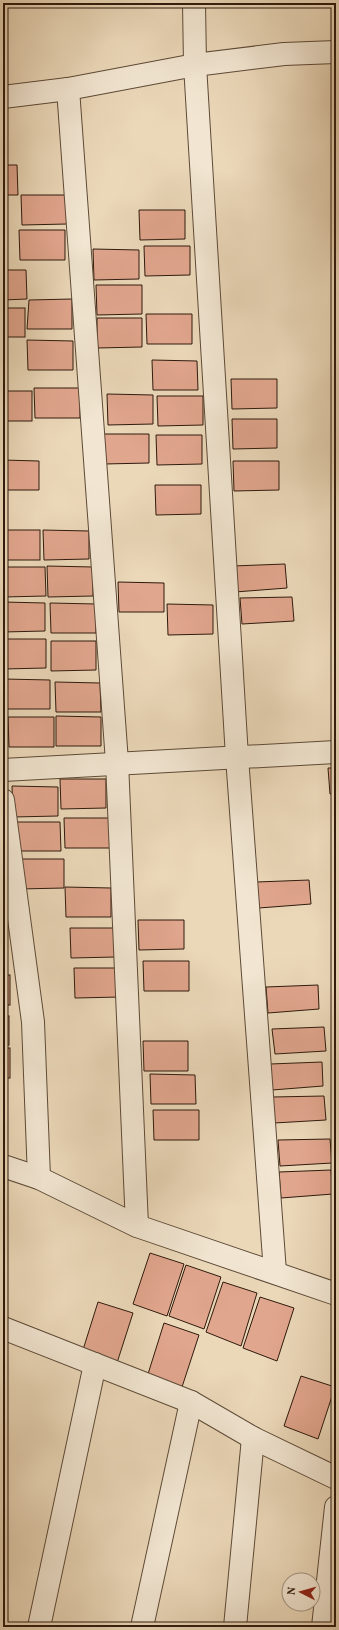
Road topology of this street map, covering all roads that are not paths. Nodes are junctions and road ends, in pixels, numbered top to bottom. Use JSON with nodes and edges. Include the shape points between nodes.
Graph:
{"nodes":[{"id":1,"x":194,"y":3,"type":"edge"},
{"id":2,"x":336,"y":52,"type":"edge"},
{"id":3,"x":195,"y":65,"type":"junction"},
{"id":4,"x":68,"y":89,"type":"junction"},
{"id":5,"x":3,"y":97,"type":"edge"},
{"id":6,"x":336,"y":752,"type":"edge"},
{"id":7,"x":237,"y":757,"type":"junction"},
{"id":8,"x":118,"y":762,"type":"junction"},
{"id":9,"x":3,"y":770,"type":"edge"},
{"id":10,"x":3,"y":800,"type":"edge"},
{"id":11,"x":3,"y":1166,"type":"edge"},
{"id":12,"x":39,"y":1178,"type":"junction"},
{"id":13,"x":137,"y":1226,"type":"junction"},
{"id":14,"x":275,"y":1272,"type":"junction"},
{"id":15,"x":336,"y":1294,"type":"edge"},
{"id":16,"x":4,"y":1332,"type":"edge"},
{"id":17,"x":95,"y":1364,"type":"junction"},
{"id":18,"x":191,"y":1402,"type":"junction"},
{"id":19,"x":253,"y":1438,"type":"junction"},
{"id":20,"x":336,"y":1478,"type":"edge"},
{"id":21,"x":336,"y":1507,"type":"edge"},
{"id":22,"x":40,"y":1627,"type":"edge"},
{"id":23,"x":142,"y":1627,"type":"edge"},
{"id":24,"x":235,"y":1627,"type":"edge"},
{"id":25,"x":323,"y":1627,"type":"edge"}],
"edges":[{"from":1,"to":3,"type":"street"},
{"from":2,"to":3,"type":"street","via":[[284,54]]},
{"from":3,"to":4,"type":"street"},
{"from":3,"to":7,"type":"street"},
{"from":4,"to":5,"type":"street"},
{"from":4,"to":8,"type":"street"},
{"from":6,"to":7,"type":"street"},
{"from":7,"to":8,"type":"street"},
{"from":7,"to":14,"type":"street"},
{"from":8,"to":9,"type":"street"},
{"from":8,"to":13,"type":"street"},
{"from":10,"to":12,"type":"street","via":[[32,1022]]},
{"from":11,"to":12,"type":"street"},
{"from":12,"to":13,"type":"street"},
{"from":13,"to":14,"type":"street"},
{"from":14,"to":15,"type":"street"},
{"from":16,"to":17,"type":"street"},
{"from":17,"to":18,"type":"street"},
{"from":17,"to":22,"type":"street"},
{"from":18,"to":19,"type":"street"},
{"from":18,"to":23,"type":"street"},
{"from":19,"to":20,"type":"street"},
{"from":19,"to":24,"type":"street"},
{"from":21,"to":25,"type":"street"}]}
